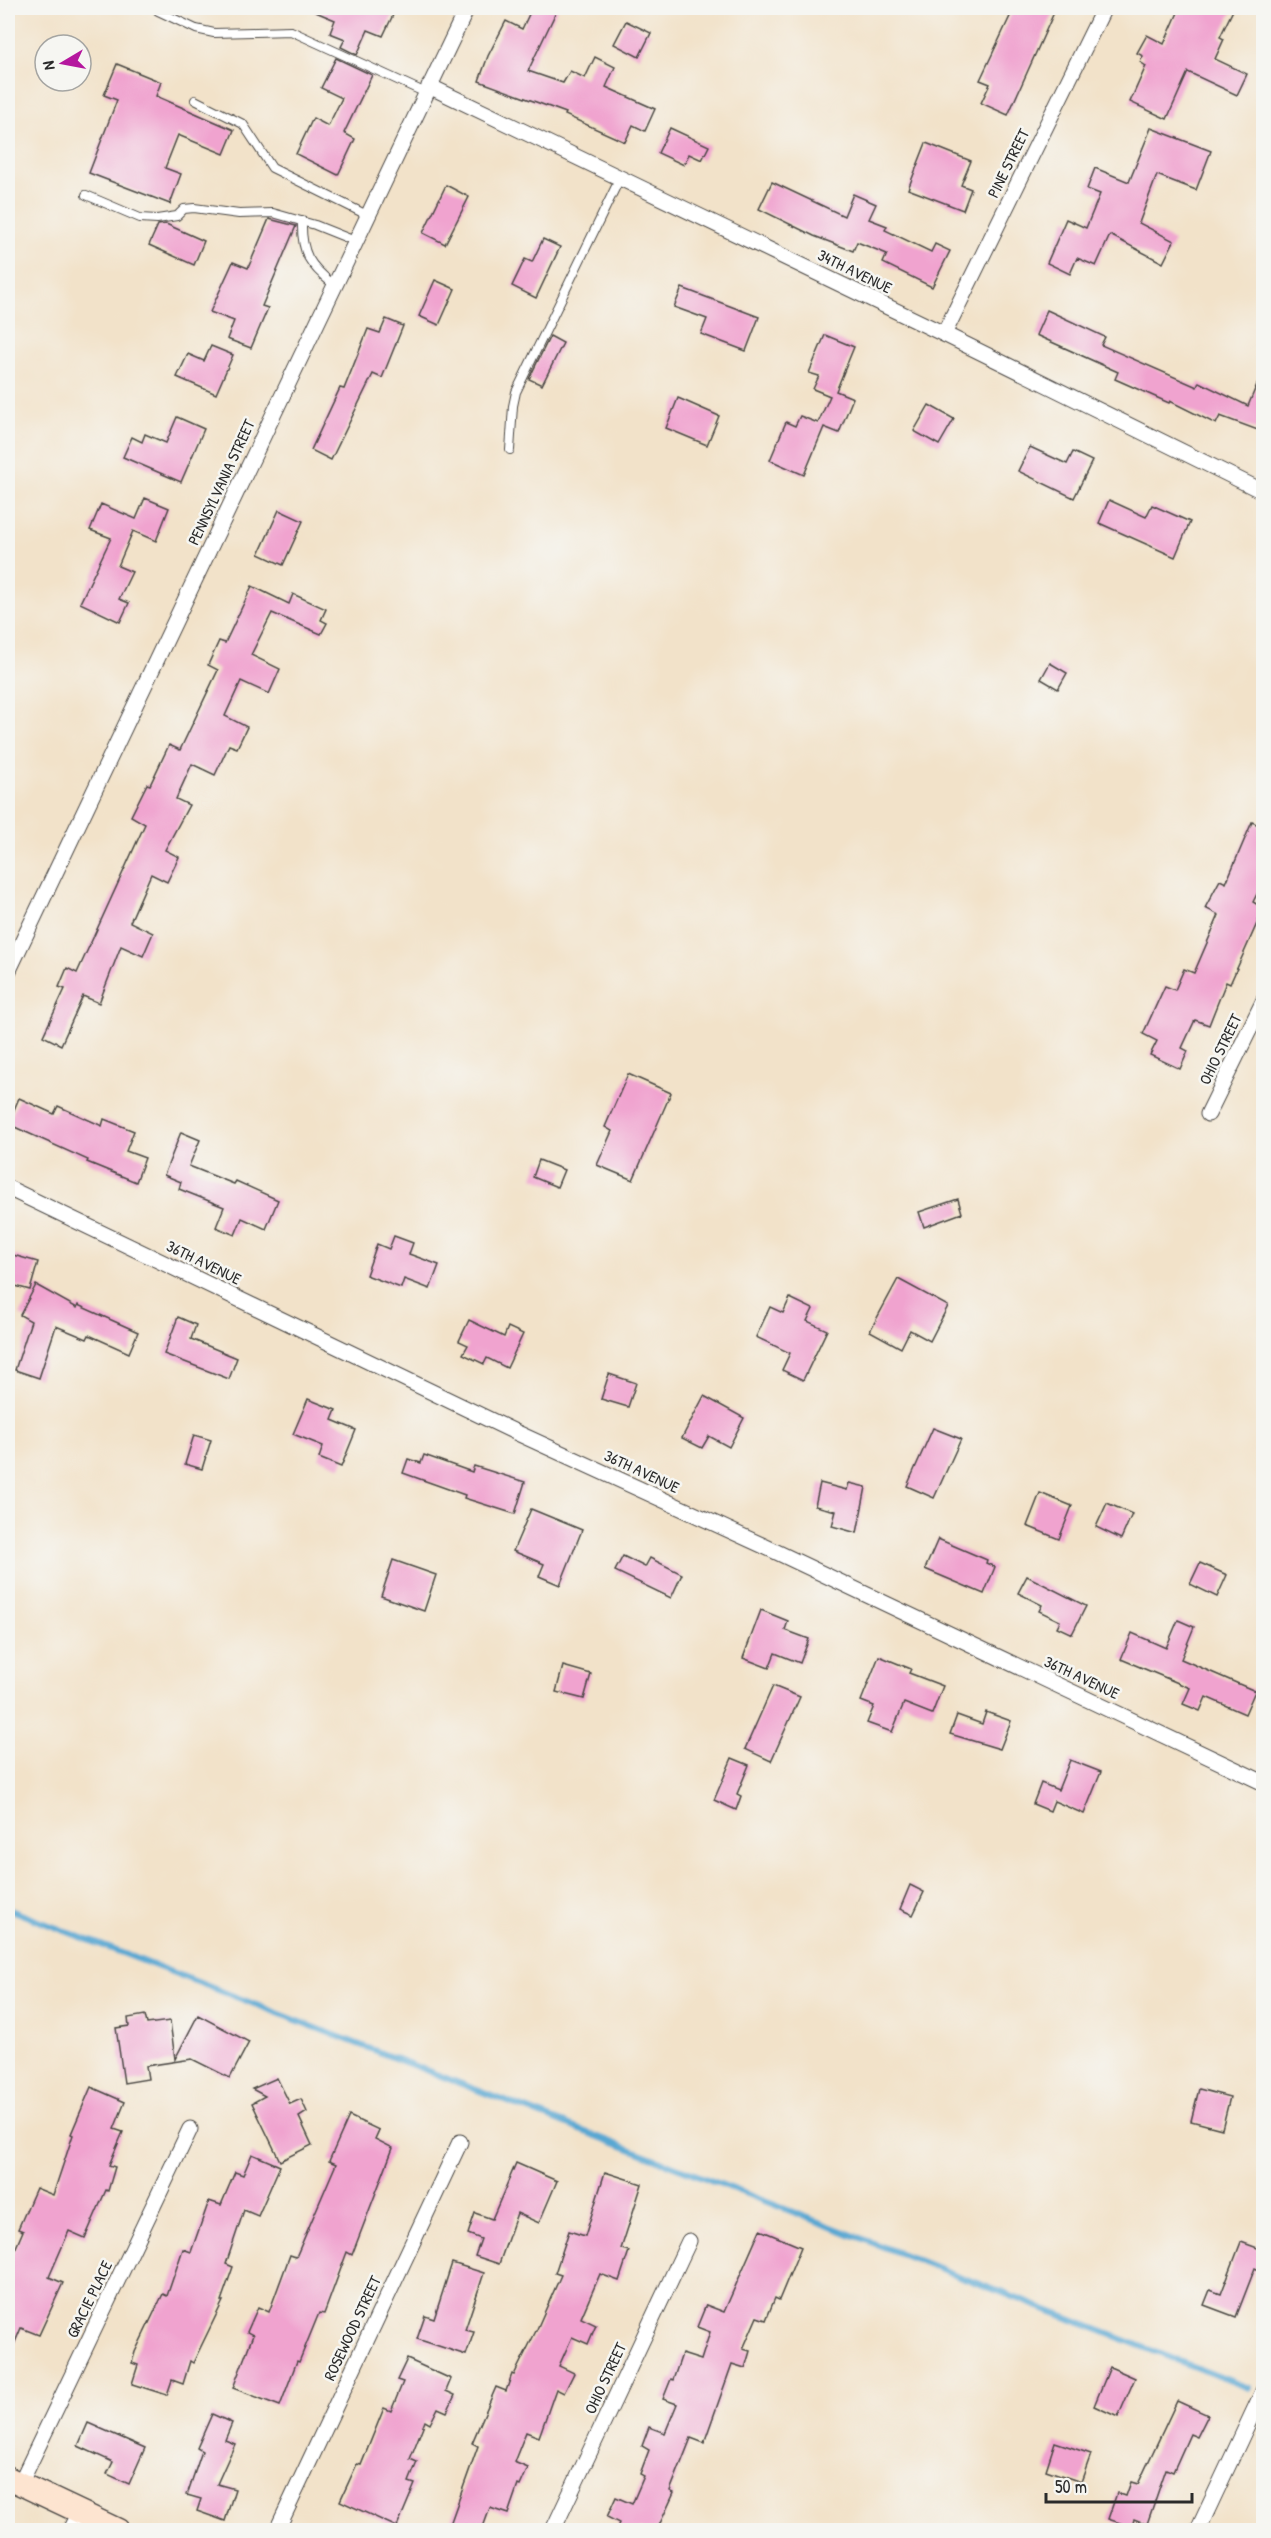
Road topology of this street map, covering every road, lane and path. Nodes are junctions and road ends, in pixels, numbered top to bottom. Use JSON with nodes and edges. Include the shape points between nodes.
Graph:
{"nodes":[{"id":1,"x":467,"y":8,"type":"edge"},
{"id":2,"x":1104,"y":8,"type":"edge"},
{"id":3,"x":158,"y":11,"type":"dead end"},
{"id":4,"x":427,"y":89,"type":"junction"},
{"id":5,"x":195,"y":99,"type":"dead end"},
{"id":6,"x":620,"y":178,"type":"junction"},
{"id":7,"x":86,"y":195,"type":"dead end"},
{"id":8,"x":367,"y":215,"type":"junction"},
{"id":9,"x":302,"y":221,"type":"junction"},
{"id":10,"x":355,"y":241,"type":"junction"},
{"id":11,"x":334,"y":285,"type":"junction"},
{"id":12,"x":944,"y":334,"type":"junction"},
{"id":13,"x":510,"y":450,"type":"dead end"},
{"id":14,"x":1263,"y":492,"type":"edge"},
{"id":15,"x":8,"y":972,"type":"edge"},
{"id":16,"x":1263,"y":1000,"type":"edge"},
{"id":17,"x":1208,"y":1114,"type":"dead end"},
{"id":18,"x":8,"y":1188,"type":"edge"},
{"id":19,"x":1263,"y":1783,"type":"edge"},
{"id":20,"x":190,"y":2129,"type":"dead end"},
{"id":21,"x":460,"y":2142,"type":"dead end"},
{"id":22,"x":689,"y":2241,"type":"dead end"},
{"id":23,"x":1263,"y":2389,"type":"edge"},
{"id":24,"x":14,"y":2481,"type":"edge"},
{"id":25,"x":75,"y":2521,"type":"edge"},
{"id":26,"x":118,"y":2530,"type":"edge"},
{"id":27,"x":277,"y":2530,"type":"edge"},
{"id":28,"x":554,"y":2530,"type":"edge"},
{"id":29,"x":1198,"y":2530,"type":"edge"}],
"edges":[{"from":1,"to":4,"type":"street","name":"PENNSYLVANIA STREET"},
{"from":2,"to":12,"type":"street","name":"PINE STREET"},
{"from":3,"to":4,"type":"lane","via":[[214,33],[291,31]]},
{"from":4,"to":6,"type":"street","name":"34TH AVENUE"},
{"from":4,"to":8,"type":"street","name":"PENNSYLVANIA STREET"},
{"from":5,"to":8,"type":"lane","via":[[243,124],[272,168]]},
{"from":6,"to":12,"type":"street","name":"34TH AVENUE"},
{"from":6,"to":13,"type":"lane","via":[[516,392]]},
{"from":7,"to":9,"type":"lane","via":[[140,218],[165,219],[194,208],[238,214],[273,213]]},
{"from":8,"to":10,"type":"street","name":"PENNSYLVANIA STREET"},
{"from":9,"to":10,"type":"lane"},
{"from":9,"to":11,"type":"lane","via":[[303,248],[309,261]]},
{"from":10,"to":11,"type":"street","name":"PENNSYLVANIA STREET"},
{"from":11,"to":15,"type":"street","name":"PENNSYLVANIA STREET"},
{"from":12,"to":14,"type":"street","name":"34TH AVENUE"},
{"from":16,"to":17,"type":"street","name":"OHIO STREET"},
{"from":18,"to":19,"type":"street","name":"36TH AVENUE","via":[[502,1426]]},
{"from":20,"to":24,"type":"street","name":"GRACIE PLACE"},
{"from":21,"to":27,"type":"street","name":"ROSEWOOD STREET"},
{"from":22,"to":28,"type":"street","name":"OHIO STREET"},
{"from":23,"to":29,"type":"street"},
{"from":24,"to":25,"type":"street"},
{"from":25,"to":26,"type":"street"}]}
